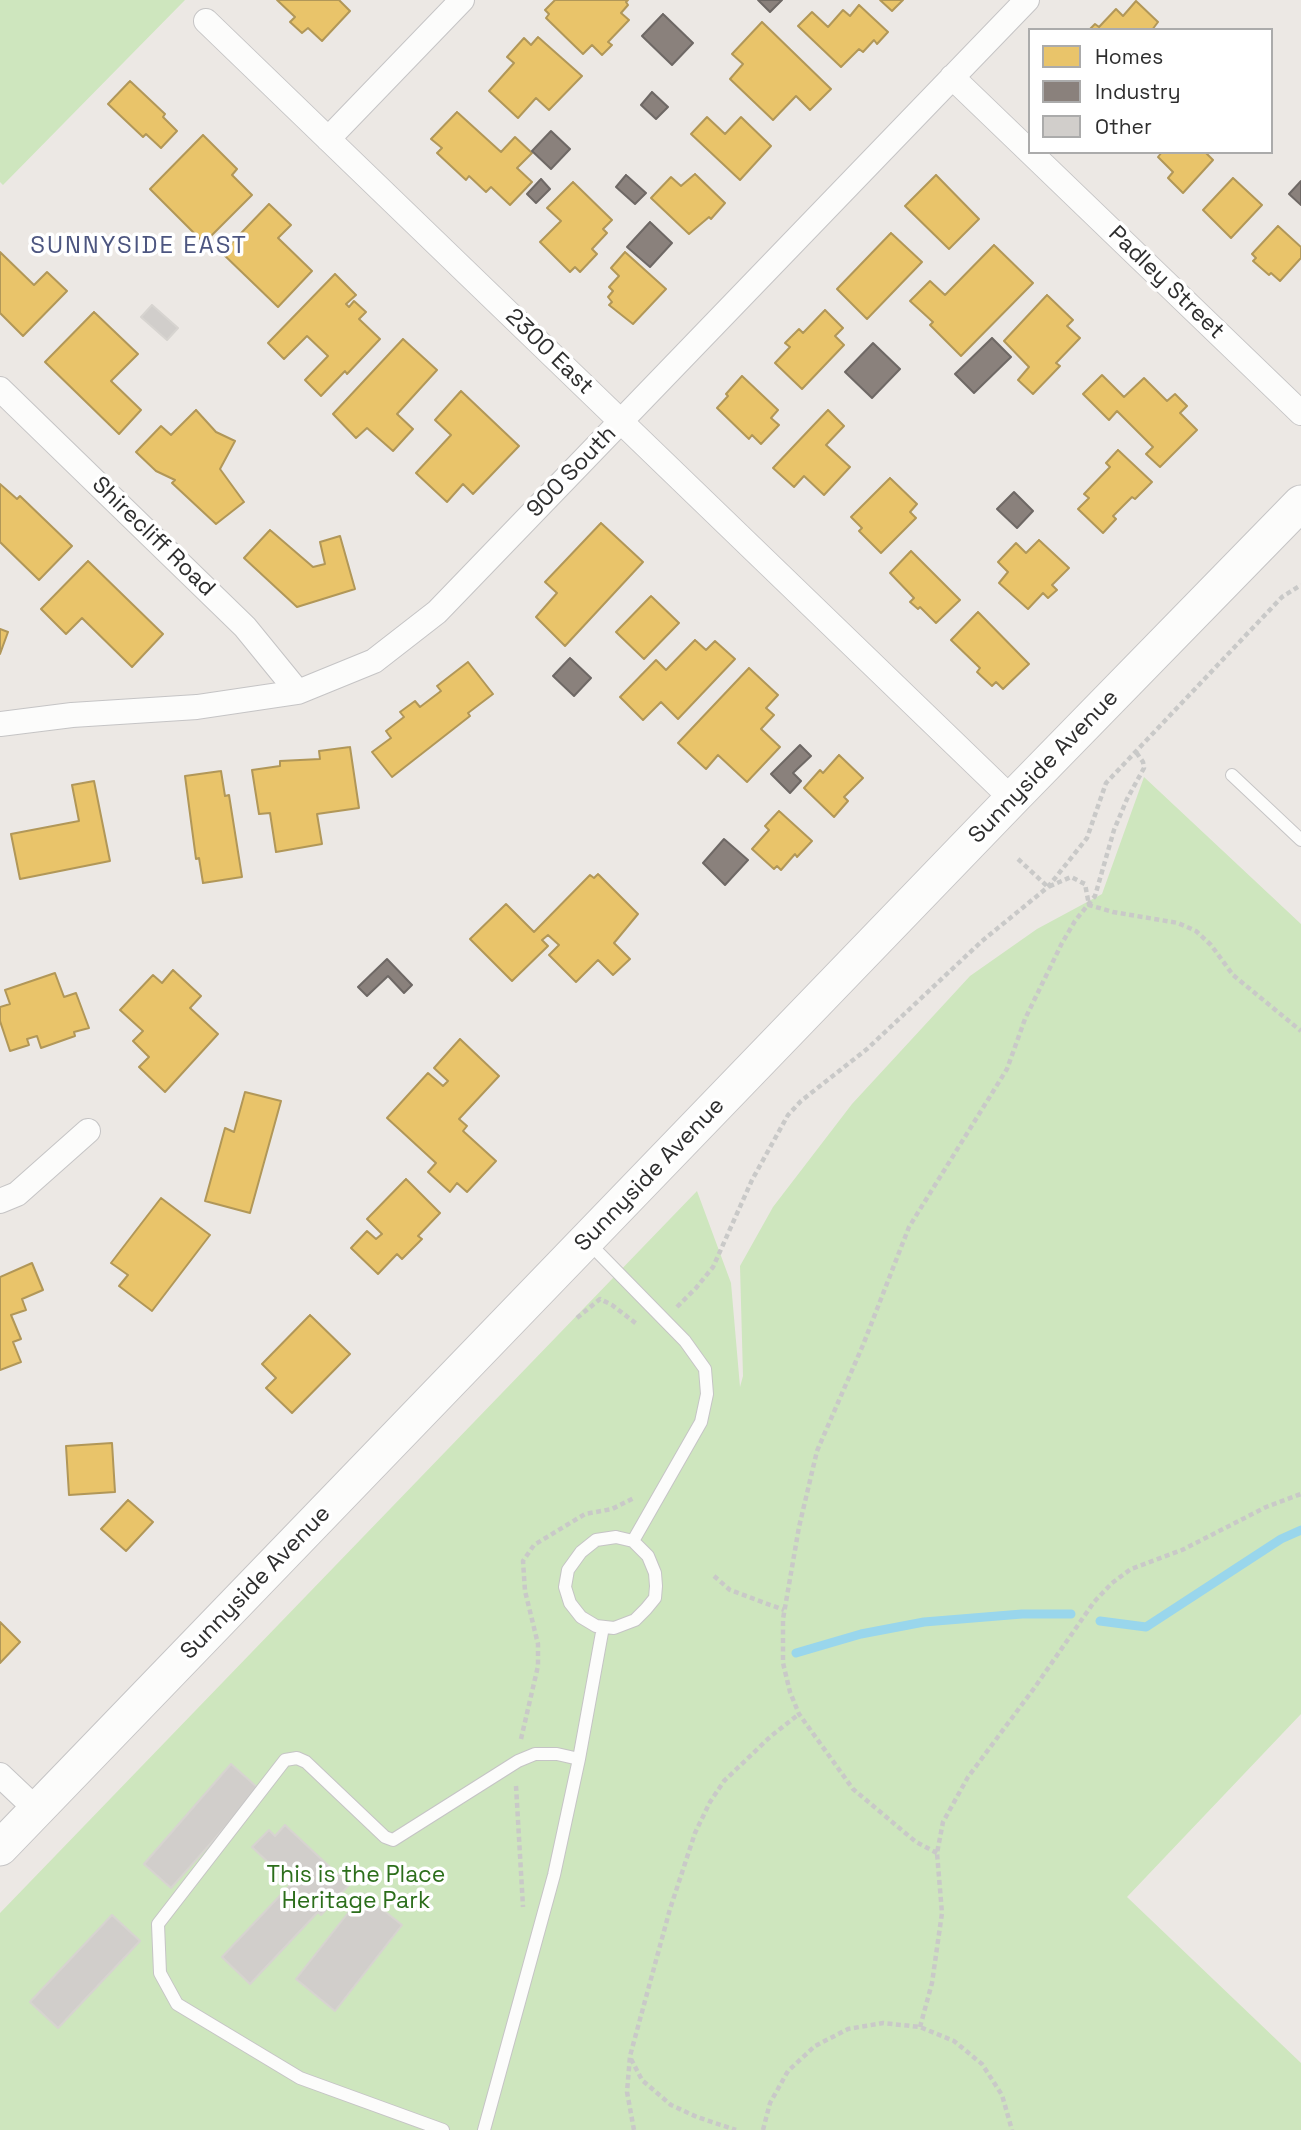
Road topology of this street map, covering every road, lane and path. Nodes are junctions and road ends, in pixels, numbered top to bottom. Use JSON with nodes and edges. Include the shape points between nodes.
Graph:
{"nodes":[{"id":1,"x":462,"y":0,"type":"edge"},
{"id":2,"x":1027,"y":0,"type":"edge"},
{"id":3,"x":206,"y":21,"type":"dead end"},
{"id":4,"x":952,"y":77,"type":"junction"},
{"id":5,"x":328,"y":139,"type":"junction"},
{"id":6,"x":1028,"y":150,"type":"edge"},
{"id":7,"x":1032,"y":154,"type":"edge"},
{"id":8,"x":0,"y":389,"type":"edge"},
{"id":9,"x":1301,"y":414,"type":"edge"},
{"id":10,"x":621,"y":421,"type":"junction"},
{"id":11,"x":1301,"y":503,"type":"edge"},
{"id":12,"x":1301,"y":586,"type":"edge"},
{"id":13,"x":298,"y":692,"type":"junction"},
{"id":14,"x":0,"y":724,"type":"edge"},
{"id":15,"x":1136,"y":751,"type":"junction"},
{"id":16,"x":1231,"y":775,"type":"dead end"},
{"id":17,"x":1012,"y":799,"type":"junction"},
{"id":18,"x":1301,"y":840,"type":"edge"},
{"id":19,"x":1018,"y":859,"type":"dead end"},
{"id":20,"x":1048,"y":887,"type":"junction"},
{"id":21,"x":1089,"y":905,"type":"junction"},
{"id":22,"x":1301,"y":1031,"type":"edge"},
{"id":23,"x":88,"y":1131,"type":"dead end"},
{"id":24,"x":0,"y":1201,"type":"edge"},
{"id":25,"x":586,"y":1241,"type":"junction"},
{"id":26,"x":678,"y":1305,"type":"dead end"},
{"id":27,"x":578,"y":1318,"type":"dead end"},
{"id":28,"x":642,"y":1329,"type":"dead end"},
{"id":29,"x":642,"y":1492,"type":"dead end"},
{"id":30,"x":1301,"y":1494,"type":"edge"},
{"id":31,"x":633,"y":1541,"type":"junction"},
{"id":32,"x":714,"y":1576,"type":"dead end"},
{"id":33,"x":784,"y":1610,"type":"junction"},
{"id":34,"x":603,"y":1627,"type":"junction"},
{"id":35,"x":799,"y":1714,"type":"junction"},
{"id":36,"x":520,"y":1743,"type":"dead end"},
{"id":37,"x":579,"y":1759,"type":"junction"},
{"id":38,"x":0,"y":1775,"type":"edge"},
{"id":39,"x":516,"y":1782,"type":"dead end"},
{"id":40,"x":37,"y":1810,"type":"junction"},
{"id":41,"x":0,"y":1848,"type":"edge"},
{"id":42,"x":937,"y":1853,"type":"junction"},
{"id":43,"x":524,"y":1917,"type":"dead end"},
{"id":44,"x":920,"y":2027,"type":"junction"},
{"id":45,"x":629,"y":2056,"type":"junction"},
{"id":46,"x":443,"y":2130,"type":"edge"},
{"id":47,"x":484,"y":2130,"type":"edge"},
{"id":48,"x":634,"y":2130,"type":"edge"},
{"id":49,"x":736,"y":2130,"type":"edge"},
{"id":50,"x":764,"y":2130,"type":"edge"},
{"id":51,"x":1012,"y":2130,"type":"edge"}],
"edges":[{"from":1,"to":5,"type":"street"},
{"from":2,"to":4,"type":"street","name":"900 South"},
{"from":3,"to":5,"type":"street","name":"2300 East"},
{"from":4,"to":6,"type":"street","name":"Padley Street"},
{"from":4,"to":10,"type":"street","name":"900 South"},
{"from":5,"to":10,"type":"street","name":"2300 East"},
{"from":7,"to":9,"type":"street","name":"Padley Street"},
{"from":8,"to":13,"type":"street","name":"Shirecliff Road","via":[[245,627]]},
{"from":10,"to":13,"type":"street","name":"900 South","via":[[437,612],[374,661]]},
{"from":10,"to":17,"type":"street","name":"2300 East"},
{"from":11,"to":17,"type":"main road","name":"Sunnyside Avenue"},
{"from":12,"to":15,"type":"path","via":[[1282,597]]},
{"from":13,"to":14,"type":"street","name":"900 South","via":[[197,707]]},
{"from":15,"to":20,"type":"path","via":[[1106,783],[1087,838]]},
{"from":15,"to":21,"type":"path","via":[[1143,768]]},
{"from":16,"to":18,"type":"lane"},
{"from":17,"to":25,"type":"main road","name":"Sunnyside Avenue"},
{"from":19,"to":20,"type":"path"},
{"from":20,"to":21,"type":"path","via":[[1071,877],[1085,884]]},
{"from":20,"to":26,"type":"path","via":[[788,1115],[752,1180],[713,1267]]},
{"from":21,"to":22,"type":"path","via":[[1178,923],[1196,931],[1233,975]]},
{"from":21,"to":33,"type":"path","via":[[1062,943],[1007,1069],[909,1227],[817,1451]]},
{"from":23,"to":24,"type":"street","via":[[17,1194]]},
{"from":25,"to":31,"type":"lane","via":[[685,1341],[705,1369],[707,1394],[701,1422]]},
{"from":25,"to":40,"type":"main road","name":"Sunnyside Avenue"},
{"from":27,"to":28,"type":"path","via":[[600,1299]]},
{"from":29,"to":36,"type":"path","via":[[612,1509],[585,1514],[527,1552],[525,1591],[538,1644]]},
{"from":30,"to":42,"type":"path","via":[[1132,1569],[1112,1583],[968,1777],[943,1822]]},
{"from":31,"to":34,"type":"lane","via":[[648,1556],[655,1573],[655,1598],[635,1620],[614,1629]]},
{"from":31,"to":34,"type":"lane","via":[[616,1536],[596,1540],[580,1552],[568,1570],[565,1587],[570,1603],[581,1616]]},
{"from":32,"to":33,"type":"path","via":[[730,1590]]},
{"from":33,"to":35,"type":"path","via":[[783,1663]]},
{"from":34,"to":37,"type":"lane"},
{"from":35,"to":42,"type":"path","via":[[853,1789],[916,1842]]},
{"from":35,"to":45,"type":"path","via":[[724,1781],[710,1802],[670,1909]]},
{"from":37,"to":46,"type":"lane","via":[[535,1754],[518,1761],[393,1840],[306,1762],[285,1760],[158,1924],[160,1973],[177,2004],[300,2078]]},
{"from":37,"to":47,"type":"lane","via":[[551,1888]]},
{"from":38,"to":40,"type":"street"},
{"from":39,"to":43,"type":"path"},
{"from":40,"to":41,"type":"main road","name":"Sunnyside Avenue"},
{"from":42,"to":44,"type":"path","via":[[942,1913]]},
{"from":44,"to":50,"type":"path","via":[[883,2023],[848,2029],[815,2046],[788,2071],[770,2103]]},
{"from":44,"to":51,"type":"path","via":[[954,2041],[982,2064],[1002,2095]]},
{"from":45,"to":48,"type":"path","via":[[627,2092]]},
{"from":45,"to":49,"type":"path","via":[[642,2080],[671,2105]]}]}
